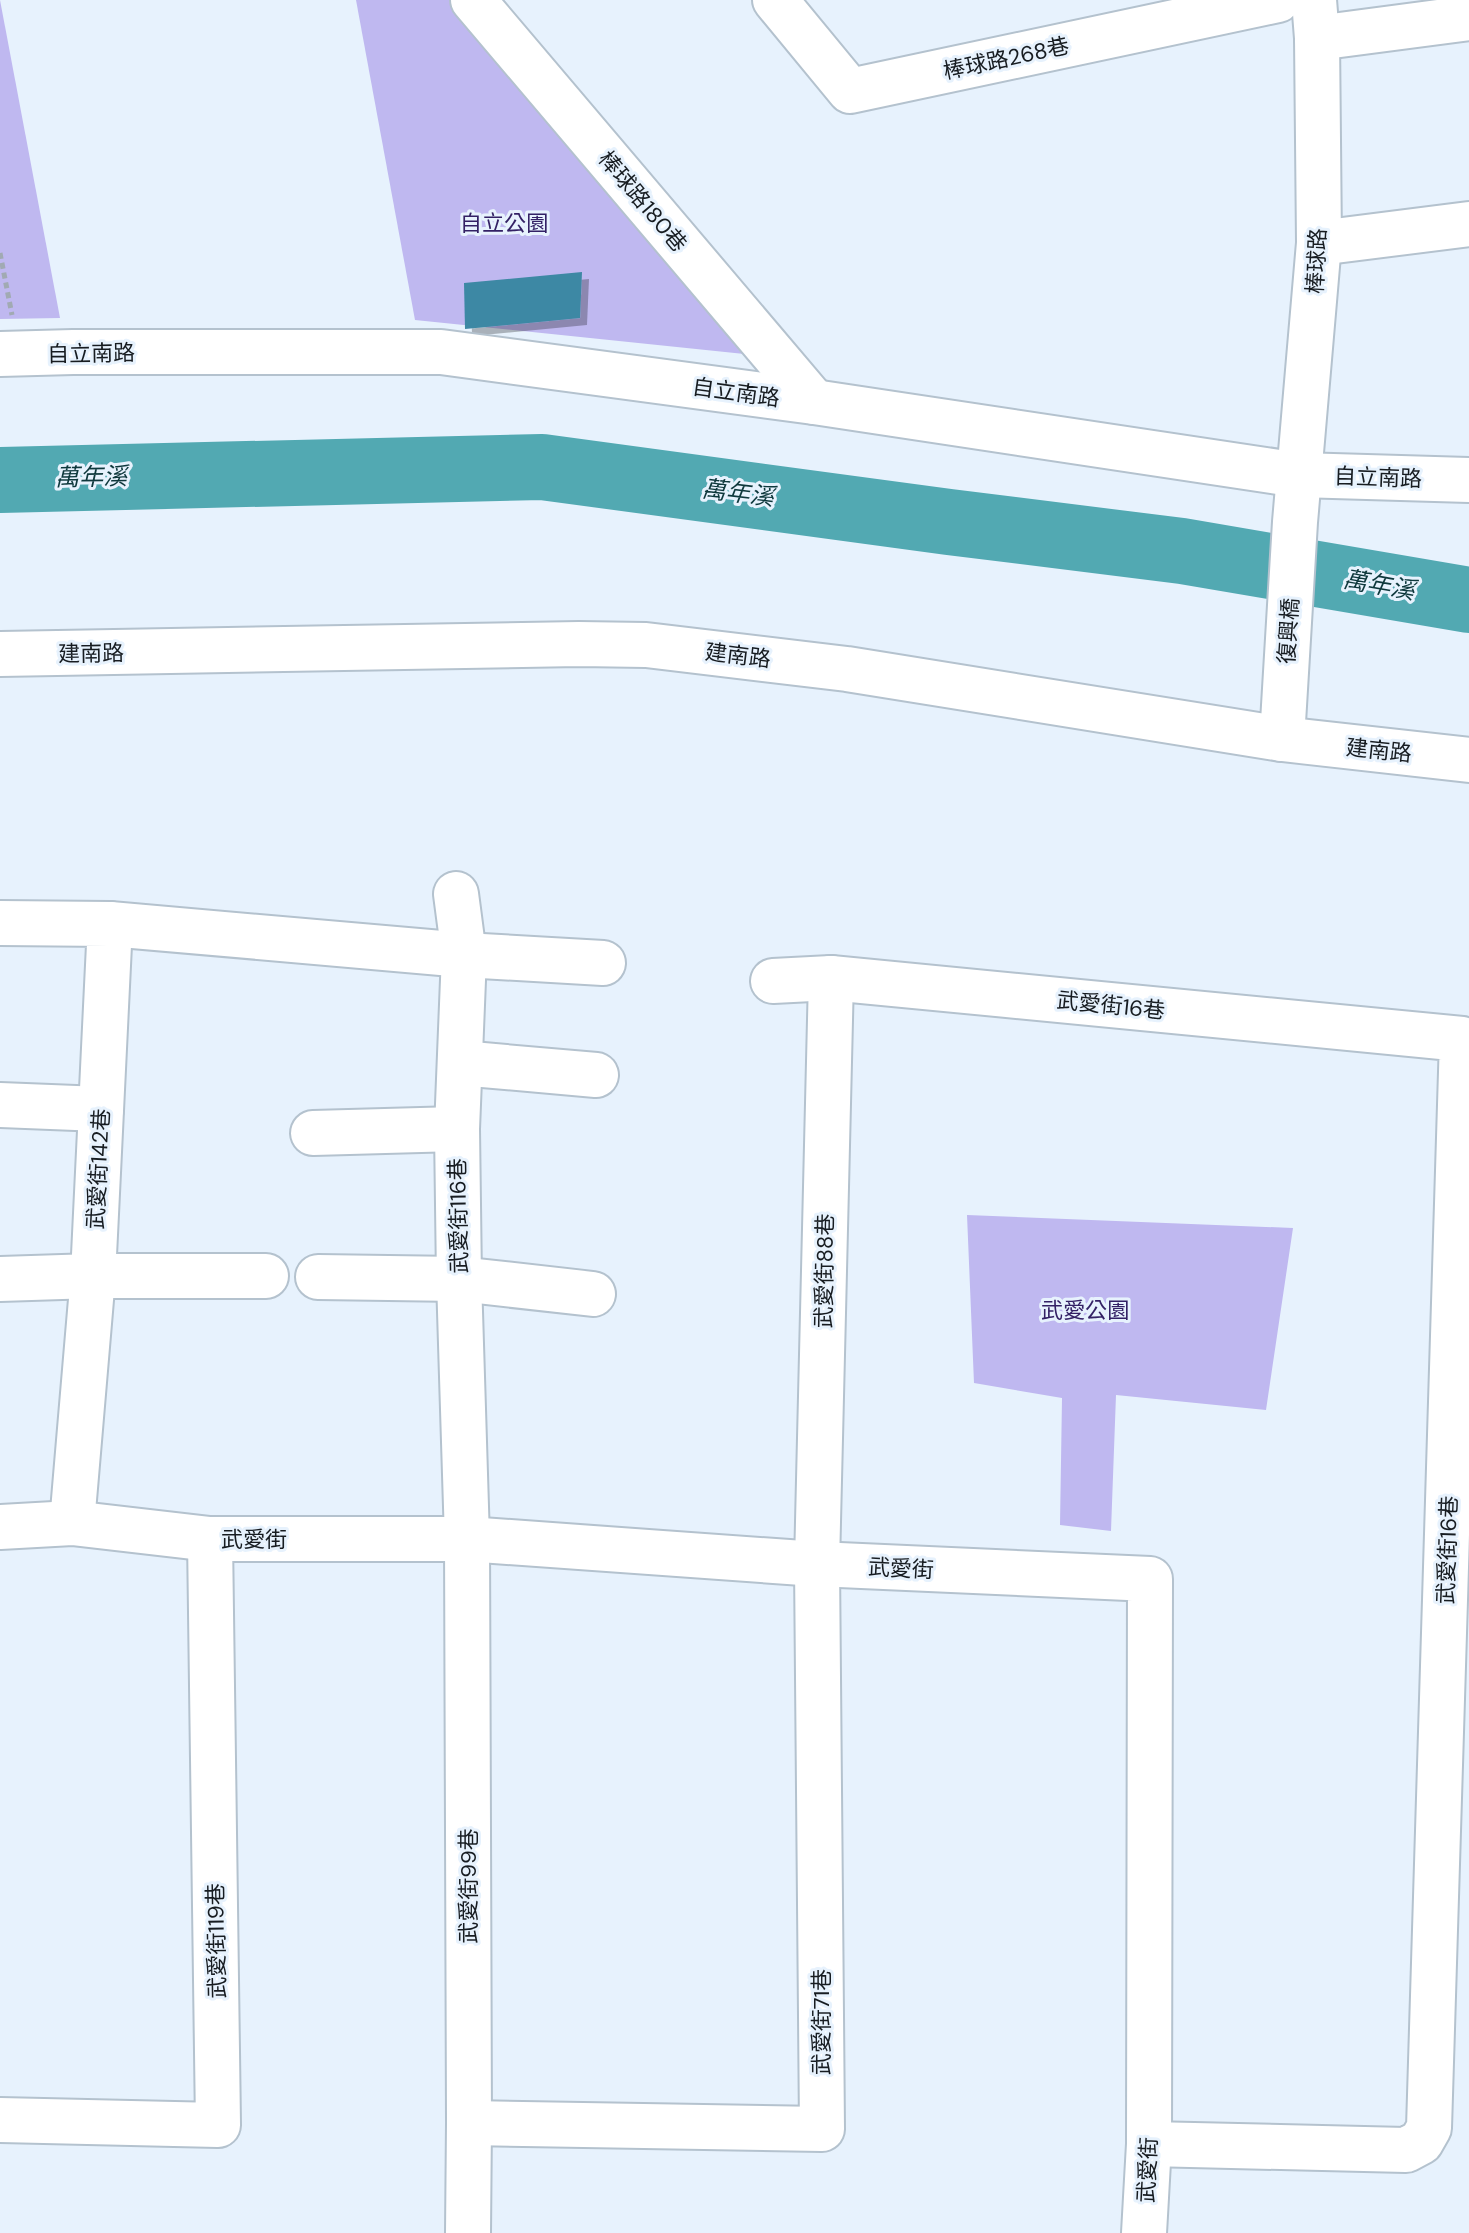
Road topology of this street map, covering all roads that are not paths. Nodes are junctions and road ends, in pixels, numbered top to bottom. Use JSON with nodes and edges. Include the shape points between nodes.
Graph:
{"nodes":[{"id":1,"x":473,"y":0,"type":"edge"},
{"id":2,"x":775,"y":0,"type":"edge"},
{"id":3,"x":1278,"y":0,"type":"edge"},
{"id":4,"x":1469,"y":18,"type":"edge"},
{"id":5,"x":1315,"y":19,"type":"edge"},
{"id":6,"x":1469,"y":224,"type":"edge"},
{"id":7,"x":1319,"y":243,"type":"junction"},
{"id":8,"x":6,"y":336,"type":"edge"},
{"id":9,"x":814,"y":402,"type":"junction"},
{"id":10,"x":1299,"y":475,"type":"junction"},
{"id":11,"x":1469,"y":480,"type":"edge"},
{"id":12,"x":1295,"y":522,"type":"joint"},
{"id":13,"x":0,"y":654,"type":"edge"},
{"id":14,"x":1282,"y":739,"type":"junction"},
{"id":15,"x":1469,"y":760,"type":"edge"},
{"id":16,"x":456,"y":894,"type":"dead end"},
{"id":17,"x":0,"y":923,"type":"edge"},
{"id":18,"x":110,"y":924,"type":"junction"},
{"id":19,"x":464,"y":955,"type":"junction"},
{"id":20,"x":603,"y":963,"type":"dead end"},
{"id":21,"x":831,"y":978,"type":"junction"},
{"id":22,"x":773,"y":981,"type":"dead end"},
{"id":23,"x":460,"y":1063,"type":"junction"},
{"id":24,"x":596,"y":1075,"type":"dead end"},
{"id":25,"x":0,"y":1105,"type":"edge"},
{"id":26,"x":101,"y":1109,"type":"junction"},
{"id":27,"x":457,"y":1129,"type":"junction"},
{"id":28,"x":313,"y":1133,"type":"dead end"},
{"id":29,"x":93,"y":1276,"type":"junction"},
{"id":30,"x":266,"y":1276,"type":"dead end"},
{"id":31,"x":318,"y":1277,"type":"dead end"},
{"id":32,"x":0,"y":1279,"type":"edge"},
{"id":33,"x":459,"y":1279,"type":"junction"},
{"id":34,"x":593,"y":1294,"type":"dead end"},
{"id":35,"x":72,"y":1523,"type":"junction"},
{"id":36,"x":0,"y":1527,"type":"edge"},
{"id":37,"x":210,"y":1539,"type":"junction"},
{"id":38,"x":467,"y":1539,"type":"junction"},
{"id":39,"x":817,"y":1564,"type":"junction"},
{"id":40,"x":0,"y":2120,"type":"edge"},
{"id":41,"x":469,"y":2123,"type":"junction"},
{"id":42,"x":1149,"y":2144,"type":"junction"},
{"id":43,"x":468,"y":2233,"type":"edge"},
{"id":44,"x":1144,"y":2233,"type":"edge"}],
"edges":[{"from":1,"to":9,"type":"street","name":"棒球路180巷"},
{"from":2,"to":3,"type":"street","name":"棒球路268巷","via":[[850,91]]},
{"from":4,"to":5,"type":"street"},
{"from":5,"to":7,"type":"street","name":"棒球路"},
{"from":6,"to":7,"type":"street"},
{"from":7,"to":10,"type":"street","name":"棒球路"},
{"from":8,"to":9,"type":"street","name":"自立南路","via":[[73,352],[441,352]]},
{"from":9,"to":10,"type":"street","name":"自立南路"},
{"from":10,"to":11,"type":"street","name":"自立南路"},
{"from":10,"to":12,"type":"street","name":"棒球路"},
{"from":12,"to":14,"type":"street","name":"復興橋"},
{"from":13,"to":14,"type":"street","name":"建南路","via":[[646,645],[847,669]]},
{"from":14,"to":15,"type":"street","name":"建南路"},
{"from":16,"to":19,"type":"street","name":"武愛街116巷"},
{"from":17,"to":18,"type":"street"},
{"from":18,"to":19,"type":"street"},
{"from":18,"to":26,"type":"street","name":"武愛街142巷"},
{"from":19,"to":20,"type":"street"},
{"from":19,"to":23,"type":"street","name":"武愛街116巷"},
{"from":21,"to":22,"type":"street","name":"武愛街16巷"},
{"from":21,"to":39,"type":"street","name":"武愛街88巷"},
{"from":21,"to":42,"type":"street","name":"武愛街16巷","via":[[1462,1039],[1429,2128],[1421,2142],[1406,2150]]},
{"from":23,"to":24,"type":"street"},
{"from":23,"to":27,"type":"street","name":"武愛街116巷"},
{"from":25,"to":26,"type":"street"},
{"from":26,"to":29,"type":"street","name":"武愛街142巷"},
{"from":27,"to":28,"type":"street"},
{"from":27,"to":33,"type":"street","name":"武愛街116巷"},
{"from":29,"to":30,"type":"street"},
{"from":29,"to":32,"type":"street"},
{"from":29,"to":35,"type":"street","name":"武愛街142巷"},
{"from":31,"to":33,"type":"street"},
{"from":33,"to":34,"type":"street"},
{"from":33,"to":38,"type":"street","name":"武愛街116巷"},
{"from":35,"to":36,"type":"street","name":"武愛街"},
{"from":35,"to":37,"type":"street","name":"武愛街"},
{"from":37,"to":38,"type":"street","name":"武愛街"},
{"from":37,"to":40,"type":"street","name":"武愛街119巷","via":[[218,2125]]},
{"from":38,"to":39,"type":"street","name":"武愛街"},
{"from":38,"to":41,"type":"street","name":"武愛街99巷"},
{"from":39,"to":41,"type":"street","name":"武愛街71巷","via":[[822,2129]]},
{"from":39,"to":42,"type":"street","name":"武愛街","via":[[1150,1579]]},
{"from":41,"to":43,"type":"street","name":"武愛街99巷"},
{"from":42,"to":44,"type":"street","name":"武愛街"}]}
